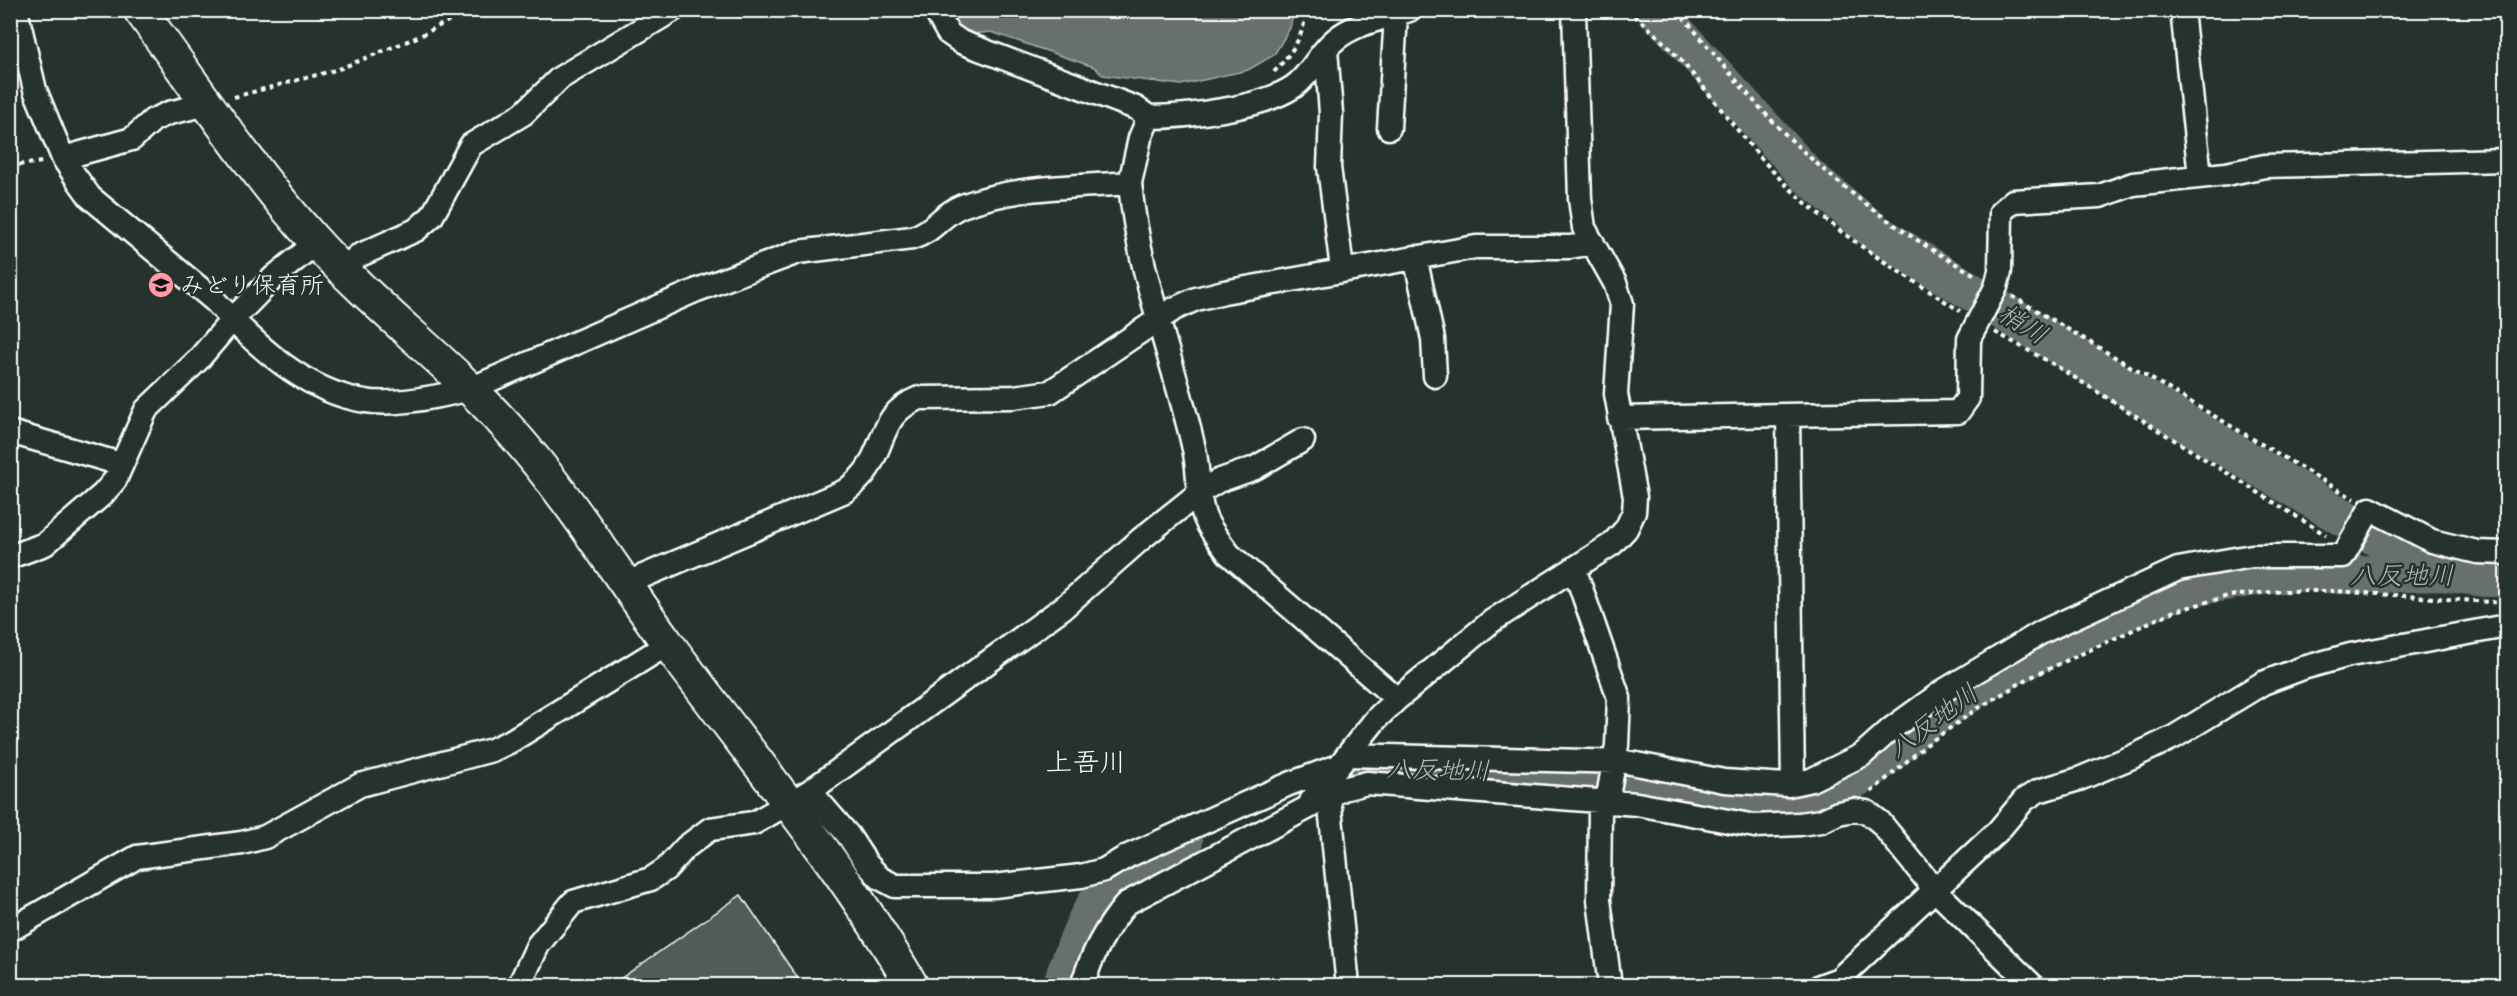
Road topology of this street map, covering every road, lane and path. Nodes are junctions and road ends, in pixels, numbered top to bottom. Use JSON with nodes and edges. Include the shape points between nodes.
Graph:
{"nodes":[{"id":1,"x":140,"y":10,"type":"edge"},
{"id":2,"x":469,"y":10,"type":"edge"},
{"id":3,"x":673,"y":10,"type":"edge"},
{"id":4,"x":935,"y":10,"type":"edge"},
{"id":5,"x":1306,"y":10,"type":"edge"},
{"id":6,"x":1574,"y":10,"type":"edge"},
{"id":7,"x":2182,"y":10,"type":"edge"},
{"id":8,"x":1402,"y":13,"type":"edge"},
{"id":9,"x":16,"y":22,"type":"edge"},
{"id":10,"x":1326,"y":49,"type":"junction"},
{"id":11,"x":1271,"y":75,"type":"dead end"},
{"id":12,"x":207,"y":104,"type":"junction"},
{"id":13,"x":1149,"y":117,"type":"junction"},
{"id":14,"x":1389,"y":128,"type":"dead end"},
{"id":15,"x":63,"y":158,"type":"junction"},
{"id":16,"x":2506,"y":160,"type":"edge"},
{"id":17,"x":10,"y":166,"type":"edge"},
{"id":18,"x":2200,"y":176,"type":"junction"},
{"id":19,"x":1131,"y":183,"type":"junction"},
{"id":20,"x":316,"y":243,"type":"junction"},
{"id":21,"x":1593,"y":243,"type":"junction"},
{"id":22,"x":1415,"y":257,"type":"junction"},
{"id":23,"x":344,"y":269,"type":"junction"},
{"id":24,"x":1342,"y":269,"type":"junction"},
{"id":25,"x":232,"y":320,"type":"junction"},
{"id":26,"x":1157,"y":320,"type":"junction"},
{"id":27,"x":1435,"y":376,"type":"dead end"},
{"id":28,"x":470,"y":389,"type":"junction"},
{"id":29,"x":1788,"y":415,"type":"junction"},
{"id":30,"x":1619,"y":418,"type":"junction"},
{"id":31,"x":10,"y":432,"type":"edge"},
{"id":32,"x":1303,"y":440,"type":"dead end"},
{"id":33,"x":121,"y":464,"type":"junction"},
{"id":34,"x":1200,"y":492,"type":"junction"},
{"id":35,"x":2506,"y":554,"type":"edge"},
{"id":36,"x":10,"y":557,"type":"edge"},
{"id":37,"x":1574,"y":568,"type":"junction"},
{"id":38,"x":627,"y":583,"type":"junction"},
{"id":39,"x":2506,"y":603,"type":"edge"},
{"id":40,"x":2506,"y":626,"type":"edge"},
{"id":41,"x":668,"y":644,"type":"junction"},
{"id":42,"x":1397,"y":699,"type":"junction"},
{"id":43,"x":1343,"y":760,"type":"junction"},
{"id":44,"x":1613,"y":762,"type":"junction"},
{"id":45,"x":1793,"y":784,"type":"junction"},
{"id":46,"x":800,"y":797,"type":"junction"},
{"id":47,"x":1329,"y":797,"type":"junction"},
{"id":48,"x":1604,"y":801,"type":"junction"},
{"id":49,"x":1854,"y":810,"type":"junction"},
{"id":50,"x":1302,"y":811,"type":"junction"},
{"id":51,"x":1935,"y":890,"type":"junction"},
{"id":52,"x":10,"y":930,"type":"edge"},
{"id":53,"x":519,"y":986,"type":"edge"},
{"id":54,"x":912,"y":986,"type":"edge"},
{"id":55,"x":1082,"y":986,"type":"edge"},
{"id":56,"x":1348,"y":986,"type":"edge"},
{"id":57,"x":1610,"y":986,"type":"edge"},
{"id":58,"x":1820,"y":986,"type":"edge"},
{"id":59,"x":2033,"y":986,"type":"edge"}],
"edges":[{"from":1,"to":12,"type":"street"},
{"from":2,"to":12,"type":"path","via":[[420,36],[339,69]]},
{"from":3,"to":23,"type":"street","via":[[560,78],[523,114],[471,145],[432,216],[406,234],[358,255]]},
{"from":4,"to":13,"type":"street","via":[[948,33],[961,42],[1136,108]]},
{"from":5,"to":11,"type":"path","via":[[1305,27],[1294,50]]},
{"from":6,"to":21,"type":"street","via":[[1580,199],[1584,228]]},
{"from":7,"to":18,"type":"street"},
{"from":8,"to":10,"type":"street","via":[[1354,28]]},
{"from":8,"to":14,"type":"street"},
{"from":9,"to":15,"type":"street","via":[[35,90]]},
{"from":10,"to":13,"type":"street","via":[[1296,85],[1282,94],[1214,110]]},
{"from":10,"to":24,"type":"street","via":[[1329,167]]},
{"from":12,"to":15,"type":"street","via":[[153,120],[132,139]]},
{"from":12,"to":20,"type":"street"},
{"from":13,"to":19,"type":"street"},
{"from":15,"to":17,"type":"path"},
{"from":15,"to":25,"type":"street","via":[[90,196],[215,301]]},
{"from":16,"to":18,"type":"street","via":[[2265,166]]},
{"from":18,"to":29,"type":"street","via":[[2133,184],[2100,196],[2013,201],[2001,212],[2000,271],[1969,339],[1968,398],[1958,412]]},
{"from":19,"to":26,"type":"street","via":[[1133,211]]},
{"from":19,"to":28,"type":"street","via":[[1027,191],[963,206],[947,213],[928,233],[912,238],[798,252],[697,290]]},
{"from":20,"to":23,"type":"street"},
{"from":20,"to":25,"type":"street","via":[[274,277]]},
{"from":21,"to":22,"type":"street","via":[[1570,247],[1476,247]]},
{"from":21,"to":30,"type":"street","via":[[1622,304],[1615,375]]},
{"from":22,"to":24,"type":"street"},
{"from":22,"to":27,"type":"street","via":[[1432,339]]},
{"from":23,"to":28,"type":"street"},
{"from":24,"to":26,"type":"street","via":[[1196,299]]},
{"from":25,"to":28,"type":"street","via":[[301,376],[350,398],[368,402],[440,397]]},
{"from":25,"to":33,"type":"street","via":[[198,360],[146,410]]},
{"from":26,"to":34,"type":"street","via":[[1194,449]]},
{"from":26,"to":38,"type":"street","via":[[1050,392],[1014,397],[919,398],[905,404],[886,426],[868,468],[845,491]]},
{"from":28,"to":38,"type":"street","via":[[554,481]]},
{"from":29,"to":30,"type":"street"},
{"from":29,"to":45,"type":"street"},
{"from":30,"to":37,"type":"street","via":[[1633,480],[1634,512],[1626,529],[1612,544]]},
{"from":31,"to":33,"type":"street"},
{"from":32,"to":34,"type":"street","via":[[1255,468]]},
{"from":33,"to":36,"type":"street","via":[[115,480],[103,494],[45,544]]},
{"from":34,"to":42,"type":"street","via":[[1208,524],[1229,554]]},
{"from":34,"to":46,"type":"street","via":[[1064,607]]},
{"from":35,"to":45,"type":"street","via":[[2477,552],[2432,541],[2370,509],[2343,556],[2252,556],[2178,570],[2042,632],[1945,690],[1862,755],[1811,780]]},
{"from":37,"to":42,"type":"street","via":[[1492,621]]},
{"from":37,"to":44,"type":"street","via":[[1619,698]]},
{"from":38,"to":41,"type":"street"},
{"from":39,"to":49,"type":"path","via":[[2284,591],[2228,596],[2172,612],[2029,678],[1977,709],[1926,745]]},
{"from":40,"to":51,"type":"street","via":[[2350,655],[2262,683],[2143,752],[2079,779],[2038,791],[2024,800],[1998,831]]},
{"from":41,"to":46,"type":"street"},
{"from":41,"to":52,"type":"street","via":[[492,750],[360,785],[265,837],[136,857]]},
{"from":42,"to":43,"type":"street"},
{"from":43,"to":44,"type":"street"},
{"from":43,"to":46,"type":"street","via":[[1104,870],[994,886],[895,886],[867,864],[848,835]]},
{"from":43,"to":50,"type":"street"},
{"from":44,"to":45,"type":"street","via":[[1724,781]]},
{"from":44,"to":48,"type":"street"},
{"from":46,"to":53,"type":"street","via":[[754,823],[710,830],[651,879],[573,902],[538,945]]},
{"from":46,"to":54,"type":"street"},
{"from":47,"to":48,"type":"street","via":[[1367,783]]},
{"from":47,"to":50,"type":"street"},
{"from":47,"to":56,"type":"street"},
{"from":48,"to":49,"type":"street","via":[[1755,826],[1810,823]]},
{"from":48,"to":57,"type":"street","via":[[1600,810],[1599,900]]},
{"from":49,"to":51,"type":"street","via":[[1867,812],[1880,822]]},
{"from":50,"to":55,"type":"street","via":[[1126,903],[1102,936]]},
{"from":51,"to":58,"type":"street","via":[[1839,978]]},
{"from":51,"to":59,"type":"street"}]}
